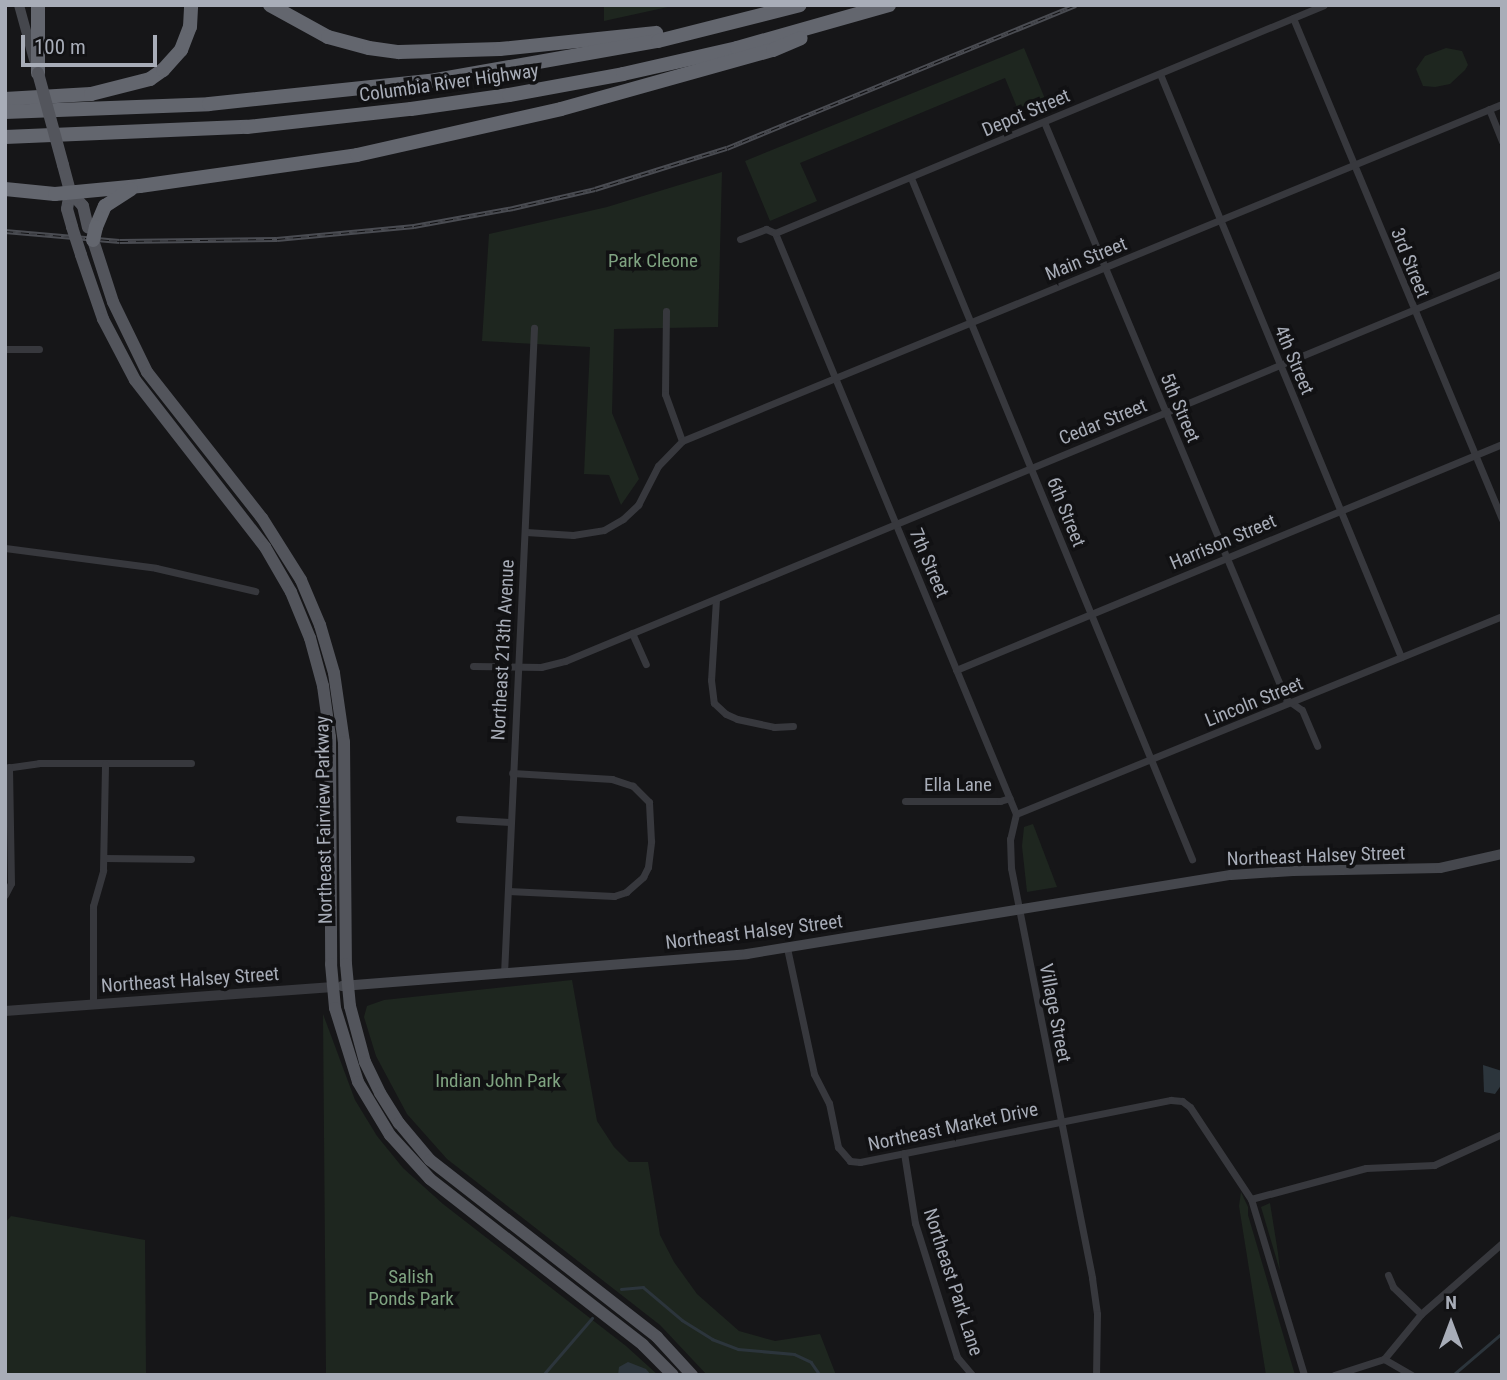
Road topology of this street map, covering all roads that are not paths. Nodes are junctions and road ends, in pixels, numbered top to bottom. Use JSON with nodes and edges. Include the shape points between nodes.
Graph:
{"nodes":[{"id":1,"x":19,"y":5,"type":"edge"},
{"id":2,"x":37,"y":5,"type":"edge"},
{"id":3,"x":191,"y":5,"type":"edge"},
{"id":4,"x":270,"y":5,"type":"edge"},
{"id":5,"x":800,"y":5,"type":"edge"},
{"id":6,"x":889,"y":5,"type":"edge"},
{"id":7,"x":1324,"y":5,"type":"edge"},
{"id":8,"x":854,"y":16,"type":"junction"},
{"id":9,"x":1293,"y":18,"type":"junction"},
{"id":10,"x":716,"y":27,"type":"junction"},
{"id":11,"x":38,"y":72,"type":"junction"},
{"id":12,"x":1160,"y":74,"type":"junction"},
{"id":13,"x":5,"y":100,"type":"edge"},
{"id":14,"x":1502,"y":104,"type":"edge"},
{"id":15,"x":1489,"y":109,"type":"junction"},
{"id":16,"x":5,"y":112,"type":"edge"},
{"id":17,"x":1044,"y":122,"type":"junction"},
{"id":18,"x":5,"y":137,"type":"edge"},
{"id":19,"x":1502,"y":141,"type":"edge"},
{"id":20,"x":1354,"y":164,"type":"junction"},
{"id":21,"x":911,"y":178,"type":"junction"},
{"id":22,"x":140,"y":186,"type":"junction"},
{"id":23,"x":5,"y":189,"type":"edge"},
{"id":24,"x":70,"y":192,"type":"junction"},
{"id":25,"x":1219,"y":221,"type":"junction"},
{"id":26,"x":92,"y":231,"type":"junction"},
{"id":27,"x":775,"y":233,"type":"junction"},
{"id":28,"x":740,"y":239,"type":"dead end"},
{"id":29,"x":1103,"y":269,"type":"junction"},
{"id":30,"x":1502,"y":273,"type":"edge"},
{"id":31,"x":1412,"y":309,"type":"junction"},
{"id":32,"x":666,"y":311,"type":"dead end"},
{"id":33,"x":971,"y":323,"type":"junction"},
{"id":34,"x":534,"y":328,"type":"dead end"},
{"id":35,"x":5,"y":349,"type":"edge"},
{"id":36,"x":39,"y":349,"type":"dead end"},
{"id":37,"x":1279,"y":364,"type":"junction"},
{"id":38,"x":835,"y":379,"type":"junction"},
{"id":39,"x":1165,"y":413,"type":"junction"},
{"id":40,"x":682,"y":441,"type":"junction"},
{"id":41,"x":1502,"y":444,"type":"edge"},
{"id":42,"x":1474,"y":456,"type":"junction"},
{"id":43,"x":1031,"y":468,"type":"junction"},
{"id":44,"x":1340,"y":511,"type":"junction"},
{"id":45,"x":1502,"y":519,"type":"edge"},
{"id":46,"x":897,"y":526,"type":"junction"},
{"id":47,"x":526,"y":532,"type":"junction"},
{"id":48,"x":5,"y":548,"type":"edge"},
{"id":49,"x":1225,"y":558,"type":"junction"},
{"id":50,"x":255,"y":591,"type":"dead end"},
{"id":51,"x":716,"y":599,"type":"junction"},
{"id":52,"x":1091,"y":614,"type":"junction"},
{"id":53,"x":1502,"y":616,"type":"edge"},
{"id":54,"x":632,"y":633,"type":"junction"},
{"id":55,"x":1401,"y":657,"type":"junction"},
{"id":56,"x":646,"y":664,"type":"dead end"},
{"id":57,"x":473,"y":666,"type":"dead end"},
{"id":58,"x":517,"y":667,"type":"junction"},
{"id":59,"x":956,"y":670,"type":"junction"},
{"id":60,"x":1292,"y":703,"type":"junction"},
{"id":61,"x":793,"y":726,"type":"dead end"},
{"id":62,"x":1317,"y":746,"type":"dead end"},
{"id":63,"x":1152,"y":759,"type":"junction"},
{"id":64,"x":191,"y":763,"type":"dead end"},
{"id":65,"x":105,"y":764,"type":"junction"},
{"id":66,"x":7,"y":768,"type":"edge"},
{"id":67,"x":512,"y":773,"type":"junction"},
{"id":68,"x":1010,"y":798,"type":"junction"},
{"id":69,"x":905,"y":801,"type":"dead end"},
{"id":70,"x":1016,"y":814,"type":"junction"},
{"id":71,"x":459,"y":819,"type":"dead end"},
{"id":72,"x":510,"y":822,"type":"junction"},
{"id":73,"x":1502,"y":854,"type":"edge"},
{"id":74,"x":104,"y":858,"type":"junction"},
{"id":75,"x":191,"y":859,"type":"dead end"},
{"id":76,"x":1192,"y":859,"type":"dead end"},
{"id":77,"x":508,"y":891,"type":"junction"},
{"id":78,"x":6,"y":895,"type":"edge"},
{"id":79,"x":1018,"y":910,"type":"junction"},
{"id":80,"x":787,"y":948,"type":"junction"},
{"id":81,"x":505,"y":974,"type":"junction"},
{"id":82,"x":348,"y":985,"type":"junction"},
{"id":83,"x":333,"y":986,"type":"junction"},
{"id":84,"x":93,"y":1004,"type":"junction"},
{"id":85,"x":5,"y":1011,"type":"edge"},
{"id":86,"x":1060,"y":1121,"type":"junction"},
{"id":87,"x":1502,"y":1134,"type":"edge"},
{"id":88,"x":904,"y":1153,"type":"junction"},
{"id":89,"x":1251,"y":1199,"type":"junction"},
{"id":90,"x":1502,"y":1243,"type":"edge"},
{"id":91,"x":1388,"y":1275,"type":"dead end"},
{"id":92,"x":1421,"y":1314,"type":"junction"},
{"id":93,"x":1384,"y":1359,"type":"junction"},
{"id":94,"x":673,"y":1375,"type":"edge"},
{"id":95,"x":692,"y":1375,"type":"edge"},
{"id":96,"x":972,"y":1375,"type":"edge"},
{"id":97,"x":1096,"y":1375,"type":"edge"},
{"id":98,"x":1304,"y":1375,"type":"edge"},
{"id":99,"x":1334,"y":1375,"type":"edge"},
{"id":100,"x":1412,"y":1375,"type":"edge"}],
"edges":[{"from":1,"to":11,"type":"main road","name":"Northeast Fairview Parkway"},
{"from":2,"to":11,"type":"highway"},
{"from":3,"to":13,"type":"highway","via":[[190,27],[181,50],[150,79],[91,94]]},
{"from":4,"to":10,"type":"highway","via":[[328,37],[400,52],[500,49]]},
{"from":5,"to":10,"type":"highway","name":"Columbia River Highway"},
{"from":6,"to":8,"type":"highway","name":"Columbia River Highway"},
{"from":7,"to":9,"type":"street","name":"Depot Street"},
{"from":8,"to":18,"type":"highway","name":"Columbia River Highway","via":[[623,74],[411,109],[235,127]]},
{"from":8,"to":22,"type":"highway","via":[[773,50],[470,131],[312,163]]},
{"from":9,"to":12,"type":"street","name":"Depot Street"},
{"from":9,"to":20,"type":"street","name":"3rd Street"},
{"from":10,"to":16,"type":"highway","name":"Columbia River Highway","via":[[528,66],[373,88],[182,106]]},
{"from":11,"to":24,"type":"main road","name":"Northeast Fairview Parkway","bridge":true},
{"from":12,"to":17,"type":"street","name":"Depot Street"},
{"from":12,"to":25,"type":"street","name":"4th Street"},
{"from":14,"to":15,"type":"street","name":"Main Street"},
{"from":15,"to":19,"type":"street"},
{"from":15,"to":20,"type":"street","name":"Main Street"},
{"from":17,"to":21,"type":"street","name":"Depot Street"},
{"from":17,"to":29,"type":"street","name":"5th Street"},
{"from":20,"to":25,"type":"street","name":"Main Street"},
{"from":20,"to":31,"type":"street","name":"3rd Street"},
{"from":21,"to":27,"type":"street","name":"Depot Street"},
{"from":21,"to":33,"type":"street","name":"6th Street"},
{"from":22,"to":24,"type":"highway"},
{"from":22,"to":26,"type":"highway","via":[[104,206]]},
{"from":23,"to":24,"type":"highway"},
{"from":24,"to":26,"type":"main road","name":"Northeast Fairview Parkway","via":[[83,206]]},
{"from":24,"to":83,"type":"main road","name":"Northeast Fairview Parkway","bridge":true,"via":[[67,209],[103,319],[135,380],[265,547],[310,638],[330,737]]},
{"from":25,"to":29,"type":"street","name":"Main Street"},
{"from":25,"to":37,"type":"street","name":"4th Street"},
{"from":26,"to":82,"type":"main road","name":"Northeast Fairview Parkway","via":[[129,341],[147,372],[262,518],[292,564],[320,625],[338,688],[344,742]]},
{"from":27,"to":28,"type":"street","name":"Depot Street","via":[[766,229]]},
{"from":27,"to":38,"type":"street","name":"7th Street"},
{"from":29,"to":33,"type":"street","name":"Main Street"},
{"from":29,"to":39,"type":"street","name":"5th Street"},
{"from":30,"to":31,"type":"street","name":"Cedar Street"},
{"from":31,"to":37,"type":"street","name":"Cedar Street"},
{"from":31,"to":42,"type":"street","name":"3rd Street"},
{"from":32,"to":40,"type":"street","via":[[665,394]]},
{"from":33,"to":38,"type":"street","name":"Main Street"},
{"from":33,"to":43,"type":"street","name":"6th Street"},
{"from":34,"to":47,"type":"street","name":"Northeast 213th Avenue"},
{"from":35,"to":36,"type":"street"},
{"from":37,"to":39,"type":"street","name":"Cedar Street"},
{"from":37,"to":44,"type":"street","name":"4th Street"},
{"from":38,"to":40,"type":"street","name":"Main Street"},
{"from":38,"to":46,"type":"street","name":"7th Street"},
{"from":39,"to":43,"type":"street","name":"Cedar Street"},
{"from":39,"to":49,"type":"street","name":"5th Street"},
{"from":40,"to":47,"type":"street","via":[[658,466],[638,505],[614,525],[583,535]]},
{"from":41,"to":42,"type":"street","name":"Harrison Street"},
{"from":42,"to":44,"type":"street","name":"Harrison Street"},
{"from":42,"to":45,"type":"street","name":"3rd Street"},
{"from":43,"to":46,"type":"street","name":"Cedar Street"},
{"from":43,"to":52,"type":"street","name":"6th Street"},
{"from":44,"to":49,"type":"street","name":"Harrison Street"},
{"from":44,"to":55,"type":"street","name":"4th Street"},
{"from":46,"to":51,"type":"street","name":"Cedar Street"},
{"from":46,"to":59,"type":"street","name":"7th Street"},
{"from":47,"to":58,"type":"street","name":"Northeast 213th Avenue"},
{"from":48,"to":50,"type":"street","via":[[156,568]]},
{"from":49,"to":52,"type":"street","name":"Harrison Street"},
{"from":49,"to":60,"type":"street","name":"5th Street","via":[[1286,699]]},
{"from":51,"to":54,"type":"street","name":"Cedar Street"},
{"from":51,"to":61,"type":"street","via":[[714,702],[737,719]]},
{"from":52,"to":59,"type":"street","name":"Harrison Street"},
{"from":52,"to":63,"type":"street","name":"6th Street"},
{"from":53,"to":55,"type":"street","name":"Lincoln Street"},
{"from":54,"to":56,"type":"street"},
{"from":54,"to":58,"type":"street","name":"Cedar Street","via":[[565,661]]},
{"from":55,"to":60,"type":"street","name":"Lincoln Street"},
{"from":57,"to":58,"type":"street","name":"Cedar Street"},
{"from":58,"to":67,"type":"street","name":"Northeast 213th Avenue"},
{"from":59,"to":68,"type":"street","name":"7th Street"},
{"from":60,"to":62,"type":"street","name":"5th Street","via":[[1302,710]]},
{"from":60,"to":63,"type":"street","name":"Lincoln Street"},
{"from":63,"to":70,"type":"street","name":"Lincoln Street"},
{"from":63,"to":76,"type":"street","name":"6th Street"},
{"from":64,"to":65,"type":"street"},
{"from":65,"to":66,"type":"street","via":[[39,763]]},
{"from":65,"to":74,"type":"street"},
{"from":66,"to":78,"type":"street","via":[[10,883]]},
{"from":67,"to":72,"type":"street","name":"Northeast 213th Avenue"},
{"from":67,"to":77,"type":"street","via":[[612,779],[633,786],[649,803],[650,848],[643,877],[614,896]]},
{"from":68,"to":69,"type":"street","name":"Ella Lane"},
{"from":68,"to":70,"type":"street","name":"7th Street"},
{"from":70,"to":79,"type":"street","via":[[1009,854]]},
{"from":71,"to":72,"type":"street"},
{"from":72,"to":77,"type":"street","name":"Northeast 213th Avenue"},
{"from":73,"to":79,"type":"main road","name":"Northeast Halsey Street","via":[[1440,868],[1231,875]]},
{"from":74,"to":75,"type":"street"},
{"from":74,"to":84,"type":"street","via":[[93,906]]},
{"from":77,"to":81,"type":"street","name":"Northeast 213th Avenue"},
{"from":79,"to":80,"type":"main road","name":"Northeast Halsey Street"},
{"from":79,"to":86,"type":"street","name":"Village Street"},
{"from":80,"to":81,"type":"main road","name":"Northeast Halsey Street"},
{"from":80,"to":88,"type":"street","name":"Northeast Market Drive","via":[[810,1058],[829,1103],[838,1147],[844,1156],[860,1162]]},
{"from":81,"to":82,"type":"main road","name":"Northeast Halsey Street"},
{"from":82,"to":83,"type":"main road","name":"Northeast Halsey Street"},
{"from":82,"to":95,"type":"main road","name":"Northeast Fairview Parkway","via":[[365,1062],[414,1143],[448,1175],[657,1337]]},
{"from":83,"to":84,"type":"street","name":"Northeast Halsey Street"},
{"from":83,"to":94,"type":"main road","name":"Northeast Fairview Parkway","via":[[340,1030],[358,1082],[409,1158],[454,1199],[643,1345]]},
{"from":84,"to":85,"type":"street","name":"Northeast Halsey Street"},
{"from":86,"to":88,"type":"street","name":"Northeast Market Drive"},
{"from":86,"to":89,"type":"street","name":"Northeast Market Drive","via":[[1182,1101]]},
{"from":86,"to":97,"type":"street","name":"Village Street","via":[[1095,1296]]},
{"from":87,"to":89,"type":"street","via":[[1434,1165],[1366,1168]]},
{"from":88,"to":96,"type":"street","name":"Northeast Park Lane","via":[[915,1223],[957,1357]]},
{"from":89,"to":98,"type":"street"},
{"from":90,"to":92,"type":"street"},
{"from":91,"to":92,"type":"street","via":[[1393,1287]]},
{"from":92,"to":93,"type":"street"},
{"from":93,"to":99,"type":"street"},
{"from":93,"to":100,"type":"street"}]}
